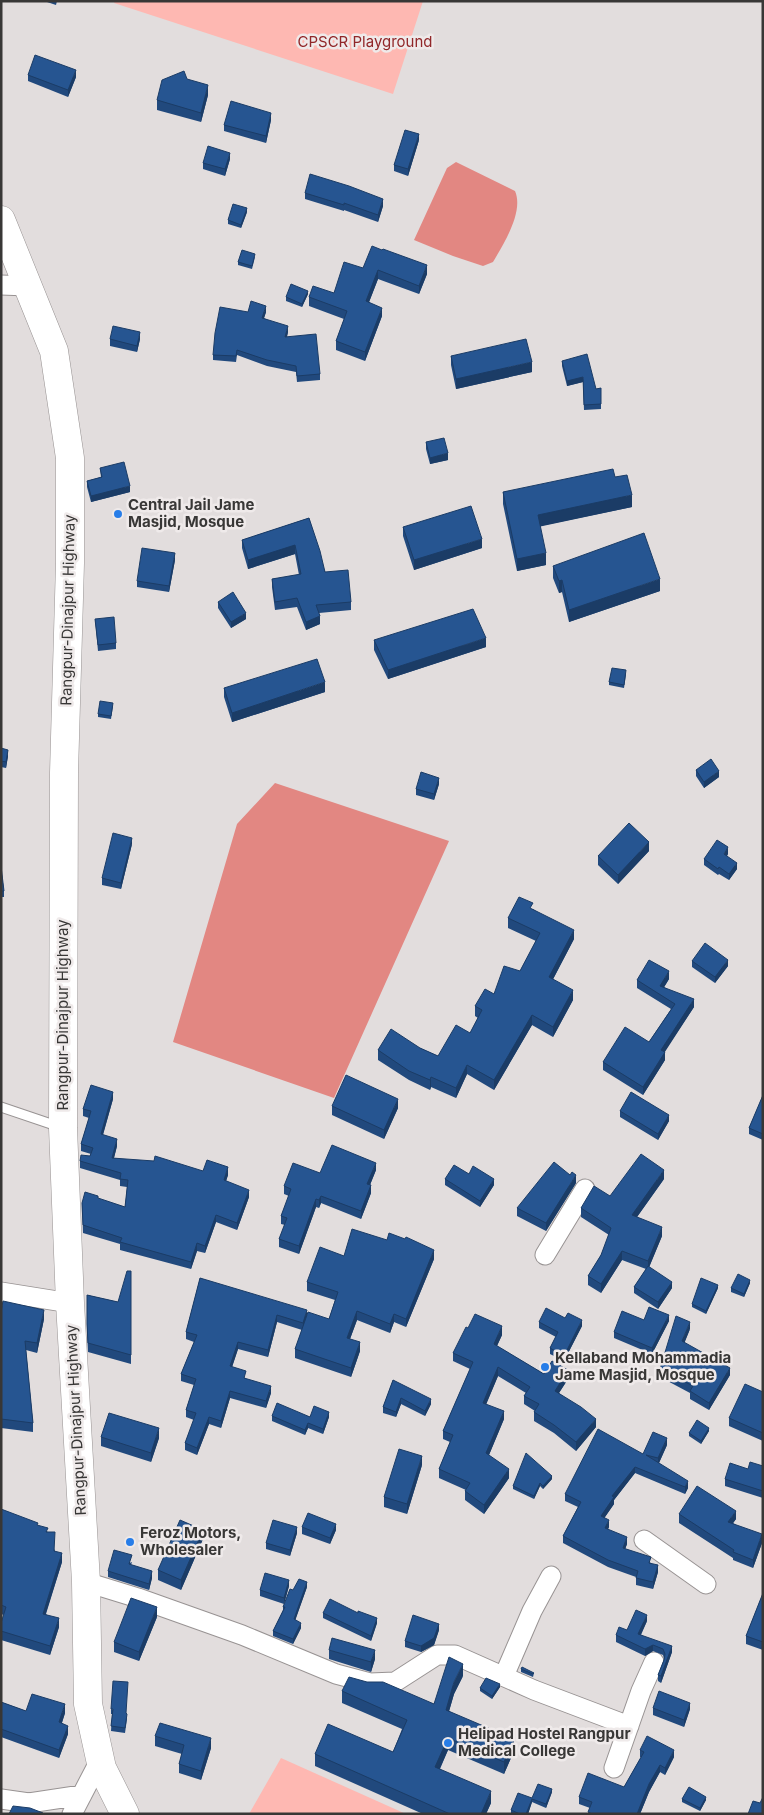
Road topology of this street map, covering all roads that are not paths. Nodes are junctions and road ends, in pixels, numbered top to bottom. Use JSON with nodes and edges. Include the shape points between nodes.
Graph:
{"nodes":[{"id":1,"x":1,"y":220,"type":"edge"},
{"id":2,"x":1,"y":285,"type":"edge"},
{"id":3,"x":28,"y":286,"type":"junction"},
{"id":4,"x":1,"y":1107,"type":"edge"},
{"id":5,"x":63,"y":1128,"type":"junction"},
{"id":6,"x":585,"y":1189,"type":"dead end"},
{"id":7,"x":545,"y":1254,"type":"dead end"},
{"id":8,"x":1,"y":1292,"type":"edge"},
{"id":9,"x":70,"y":1303,"type":"junction"},
{"id":10,"x":644,"y":1540,"type":"dead end"},
{"id":11,"x":551,"y":1576,"type":"dead end"},
{"id":12,"x":86,"y":1582,"type":"junction"},
{"id":13,"x":706,"y":1584,"type":"dead end"},
{"id":14,"x":654,"y":1662,"type":"dead end"},
{"id":15,"x":504,"y":1676,"type":"junction"},
{"id":16,"x":629,"y":1726,"type":"junction"},
{"id":17,"x":100,"y":1760,"type":"junction"},
{"id":18,"x":614,"y":1768,"type":"dead end"},
{"id":19,"x":82,"y":1795,"type":"junction"},
{"id":20,"x":1,"y":1799,"type":"edge"},
{"id":21,"x":72,"y":1814,"type":"edge"},
{"id":22,"x":125,"y":1814,"type":"edge"}],
"edges":[{"from":1,"to":3,"type":"highway","name":"Rangpur-Dinajpur Highway"},
{"from":2,"to":3,"type":"street"},
{"from":3,"to":5,"type":"highway","name":"Rangpur-Dinajpur Highway","via":[[54,351],[70,458],[64,773]]},
{"from":4,"to":5,"type":"lane"},
{"from":5,"to":9,"type":"highway","name":"Rangpur-Dinajpur Highway"},
{"from":6,"to":7,"type":"street"},
{"from":8,"to":9,"type":"street"},
{"from":9,"to":12,"type":"highway","name":"Rangpur-Dinajpur Highway"},
{"from":10,"to":13,"type":"street"},
{"from":11,"to":15,"type":"street"},
{"from":12,"to":15,"type":"street","via":[[242,1635],[336,1674],[370,1683],[395,1682],[437,1655],[446,1654]]},
{"from":12,"to":17,"type":"highway","name":"Rangpur-Dinajpur Highway","via":[[88,1704]]},
{"from":14,"to":16,"type":"street"},
{"from":15,"to":16,"type":"street"},
{"from":16,"to":18,"type":"street"},
{"from":17,"to":19,"type":"street"},
{"from":17,"to":22,"type":"highway","name":"Rangpur-Dinajpur Highway"},
{"from":19,"to":20,"type":"street","via":[[29,1803]]},
{"from":19,"to":21,"type":"street"}]}
